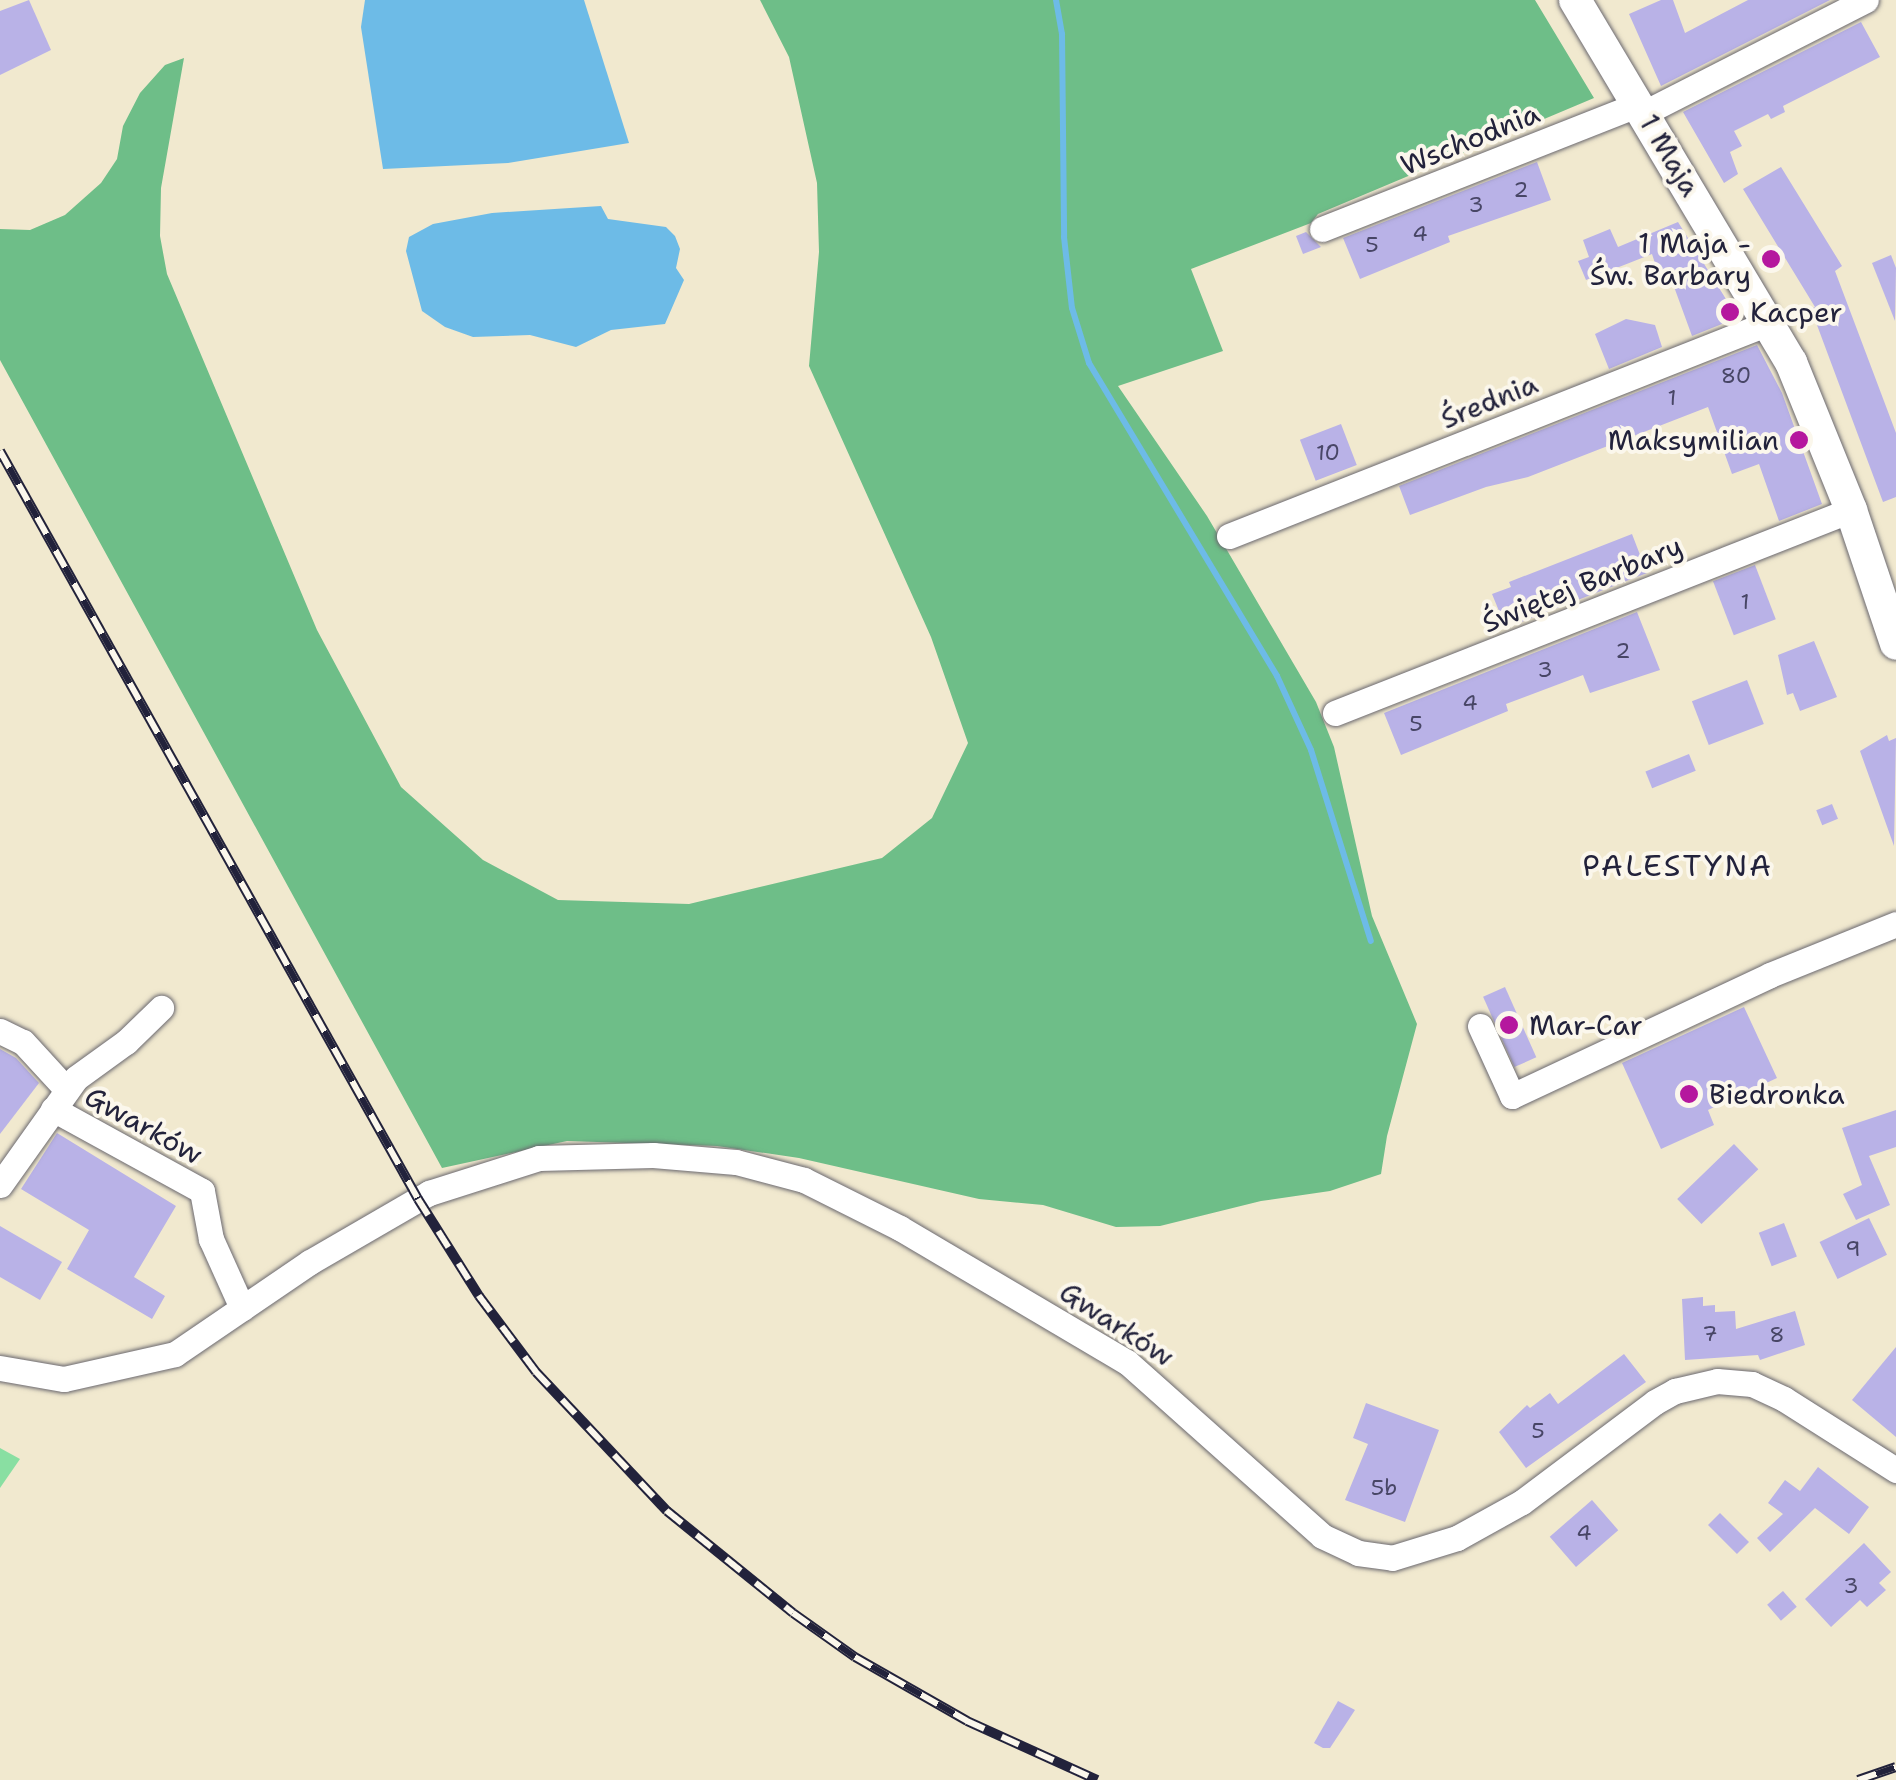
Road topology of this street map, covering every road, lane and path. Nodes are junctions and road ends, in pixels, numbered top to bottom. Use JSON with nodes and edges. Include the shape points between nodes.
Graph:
{"nodes":[{"id":1,"x":1575,"y":0,"type":"edge"},
{"id":2,"x":1866,"y":0,"type":"edge"},
{"id":3,"x":1642,"y":109,"type":"junction"},
{"id":4,"x":1322,"y":229,"type":"dead end"},
{"id":5,"x":1770,"y":322,"type":"junction"},
{"id":6,"x":1851,"y":510,"type":"junction"},
{"id":7,"x":1229,"y":536,"type":"dead end"},
{"id":8,"x":1896,"y":644,"type":"edge"},
{"id":9,"x":1335,"y":713,"type":"dead end"},
{"id":10,"x":1896,"y":924,"type":"edge"},
{"id":11,"x":161,"y":1008,"type":"dead end"},
{"id":12,"x":1480,"y":1026,"type":"dead end"},
{"id":13,"x":0,"y":1031,"type":"edge"},
{"id":14,"x":60,"y":1100,"type":"junction"},
{"id":15,"x":0,"y":1185,"type":"edge"},
{"id":16,"x":242,"y":1308,"type":"junction"},
{"id":17,"x":0,"y":1368,"type":"edge"},
{"id":18,"x":1896,"y":1470,"type":"edge"}],
"edges":[{"from":1,"to":3,"type":"main road","name":"1 Maja"},
{"from":2,"to":3,"type":"street","name":"Wschodnia"},
{"from":3,"to":4,"type":"street","name":"Wschodnia"},
{"from":3,"to":5,"type":"main road","name":"1 Maja"},
{"from":5,"to":6,"type":"main road","name":"1 Maja"},
{"from":5,"to":7,"type":"street","name":"Średnia"},
{"from":6,"to":8,"type":"main road","name":"1 Maja"},
{"from":6,"to":9,"type":"street","name":"Świętej Barbary"},
{"from":10,"to":12,"type":"street","via":[[1512,1096]]},
{"from":11,"to":14,"type":"street","name":"Gwarków"},
{"from":13,"to":14,"type":"street","via":[[23,1042]]},
{"from":14,"to":15,"type":"street","name":"Gwarków"},
{"from":14,"to":16,"type":"street","name":"Gwarków","via":[[202,1191],[211,1239]]},
{"from":16,"to":17,"type":"street","name":"Gwarków","via":[[175,1354],[64,1378]]},
{"from":16,"to":18,"type":"street","name":"Gwarków","via":[[418,1198],[515,1163],[578,1155],[736,1162],[848,1199],[1127,1362],[1322,1536],[1358,1554],[1392,1558],[1457,1538],[1522,1502],[1655,1402],[1717,1381],[1752,1384]]}]}
